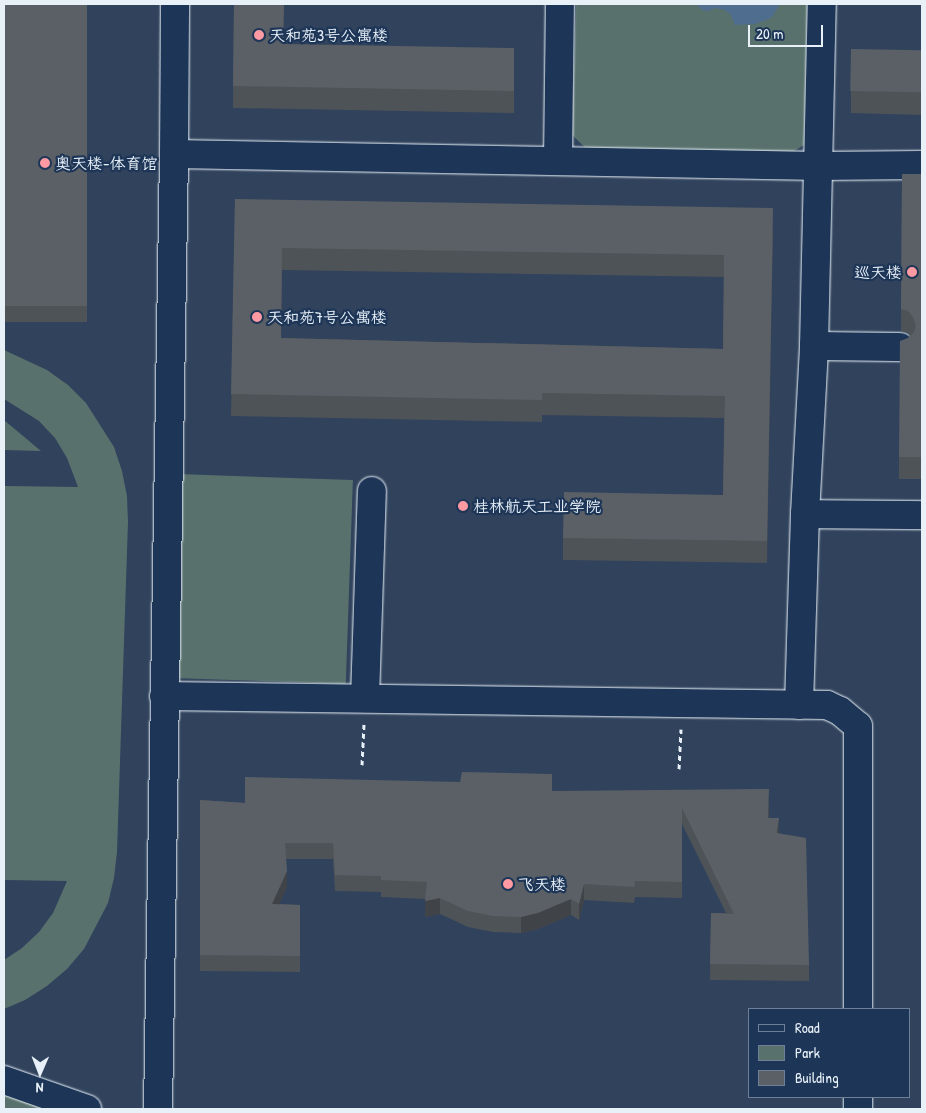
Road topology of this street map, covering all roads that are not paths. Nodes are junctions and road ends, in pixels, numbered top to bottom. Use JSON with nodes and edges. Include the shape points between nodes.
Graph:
{"nodes":[{"id":1,"x":175,"y":4,"type":"edge"},
{"id":2,"x":560,"y":4,"type":"edge"},
{"id":3,"x":822,"y":4,"type":"edge"},
{"id":4,"x":174,"y":154,"type":"junction"},
{"id":5,"x":558,"y":161,"type":"junction"},
{"id":6,"x":922,"y":165,"type":"edge"},
{"id":7,"x":819,"y":166,"type":"junction"},
{"id":8,"x":814,"y":346,"type":"junction"},
{"id":9,"x":900,"y":347,"type":"edge"},
{"id":10,"x":372,"y":491,"type":"dead end"},
{"id":11,"x":805,"y":514,"type":"junction"},
{"id":12,"x":922,"y":515,"type":"edge"},
{"id":13,"x":164,"y":696,"type":"junction"},
{"id":14,"x":365,"y":698,"type":"junction"},
{"id":15,"x":799,"y":705,"type":"junction"},
{"id":16,"x":858,"y":1008,"type":"edge"},
{"id":17,"x":4,"y":1080,"type":"edge"},
{"id":18,"x":87,"y":1109,"type":"edge"},
{"id":19,"x":158,"y":1109,"type":"edge"}],
"edges":[{"from":1,"to":4,"type":"lane"},
{"from":2,"to":5,"type":"lane"},
{"from":3,"to":7,"type":"lane"},
{"from":4,"to":5,"type":"lane"},
{"from":4,"to":13,"type":"lane"},
{"from":5,"to":7,"type":"lane"},
{"from":6,"to":7,"type":"lane"},
{"from":7,"to":8,"type":"lane"},
{"from":8,"to":9,"type":"lane"},
{"from":8,"to":11,"type":"lane"},
{"from":10,"to":14,"type":"lane"},
{"from":11,"to":12,"type":"lane"},
{"from":11,"to":15,"type":"lane"},
{"from":13,"to":14,"type":"lane"},
{"from":13,"to":19,"type":"lane"},
{"from":14,"to":15,"type":"lane"},
{"from":15,"to":16,"type":"lane","via":[[827,705],[858,726]]},
{"from":17,"to":18,"type":"lane"}]}
